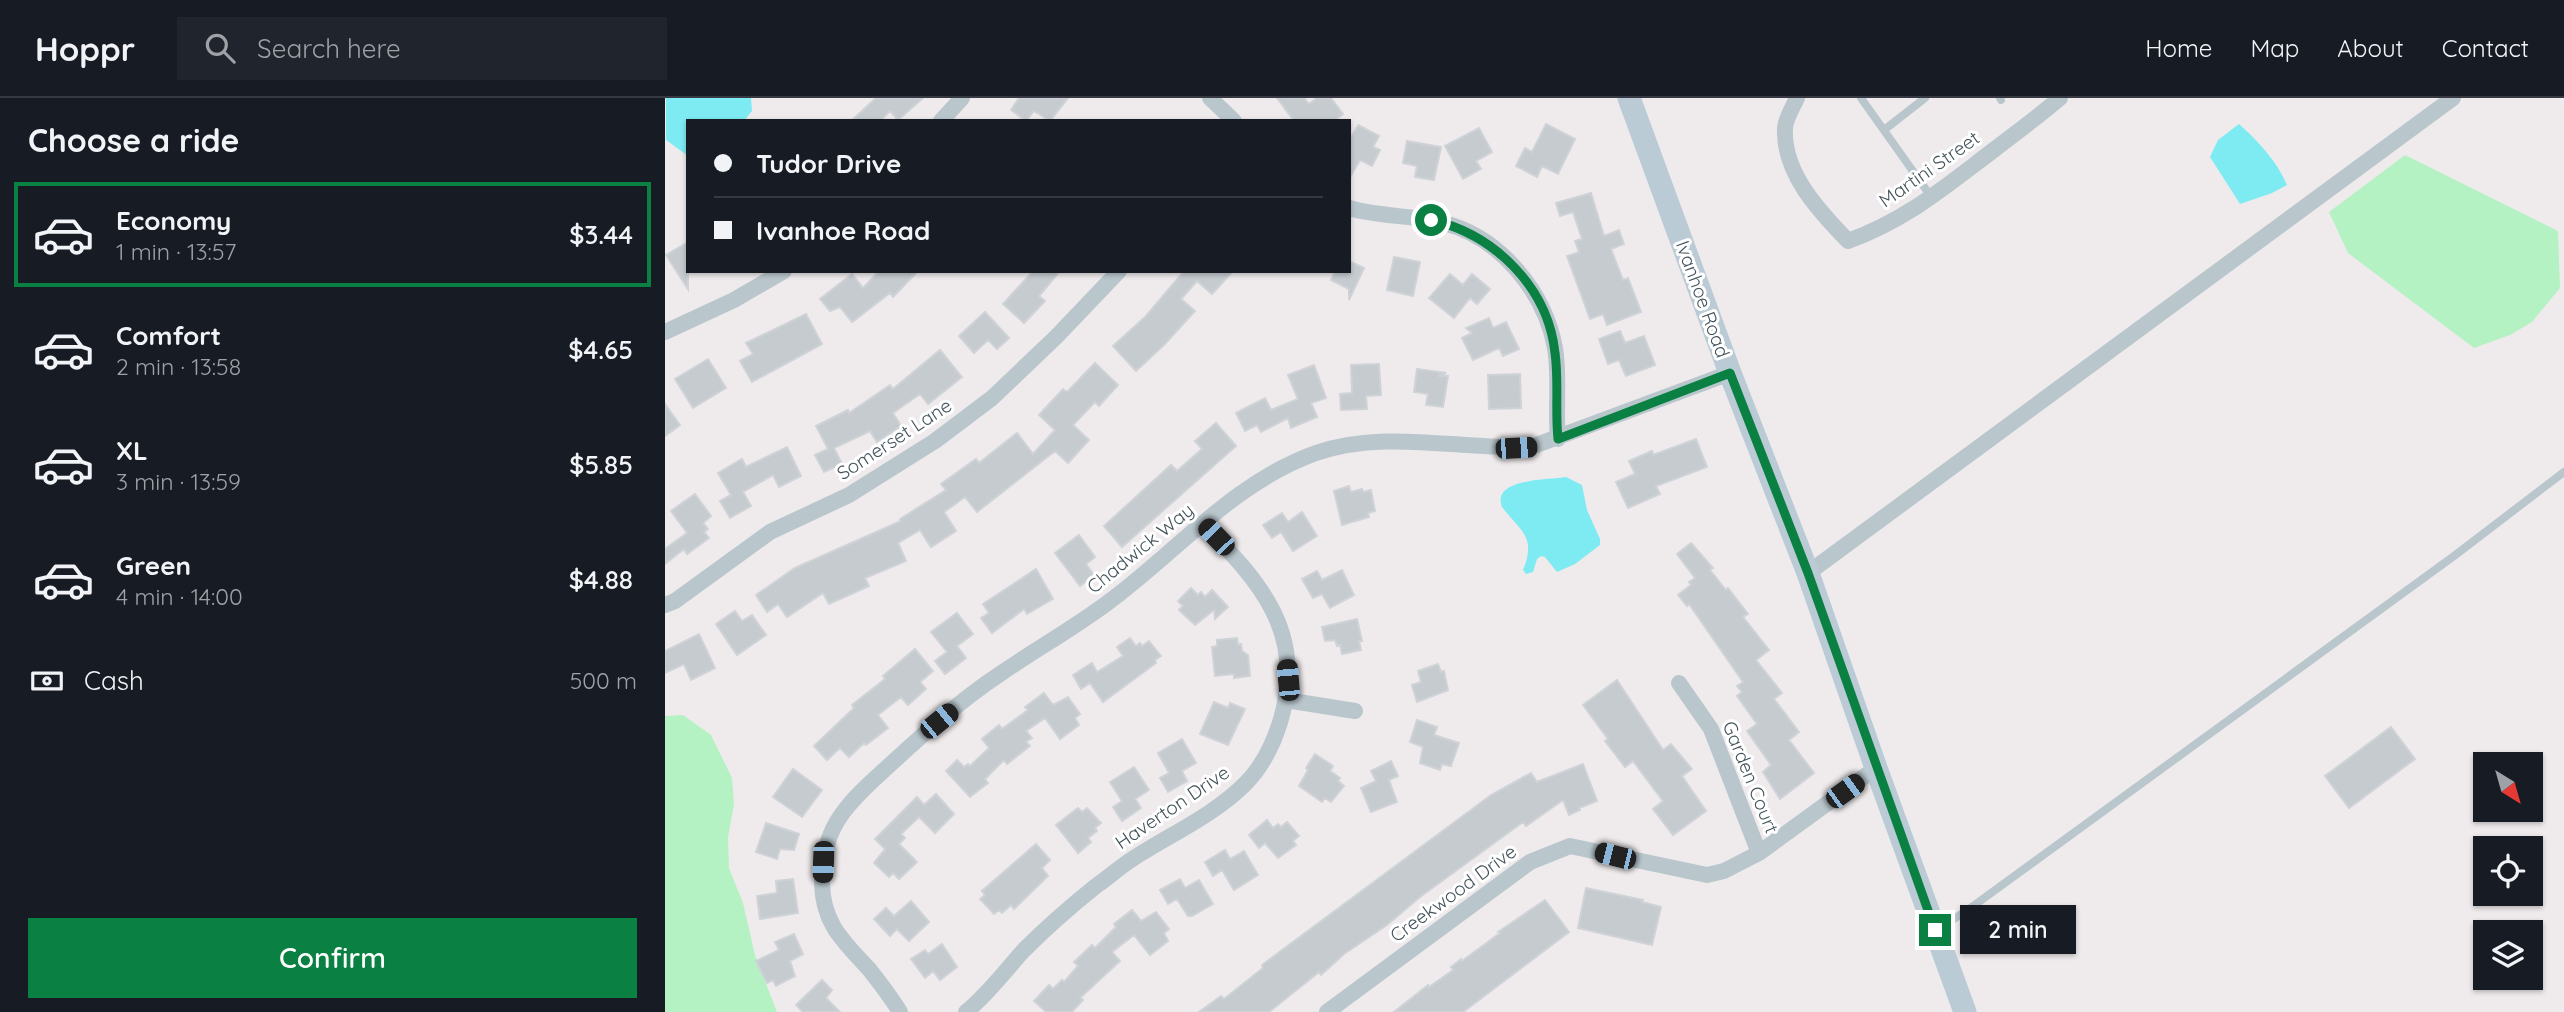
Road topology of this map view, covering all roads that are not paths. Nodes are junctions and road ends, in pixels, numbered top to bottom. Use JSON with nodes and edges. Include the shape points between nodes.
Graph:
{"nodes":[{"id":1,"x":962,"y":98,"type":"edge"},
{"id":2,"x":1210,"y":98,"type":"edge"},
{"id":3,"x":1629,"y":98,"type":"edge"},
{"id":4,"x":1797,"y":98,"type":"edge"},
{"id":5,"x":1861,"y":98,"type":"edge"},
{"id":6,"x":1925,"y":98,"type":"edge"},
{"id":7,"x":2060,"y":98,"type":"edge"},
{"id":8,"x":2453,"y":98,"type":"edge"},
{"id":9,"x":943,"y":119,"type":"edge"},
{"id":10,"x":1232,"y":119,"type":"edge"},
{"id":11,"x":1884,"y":130,"type":"junction"},
{"id":12,"x":1931,"y":198,"type":"junction"},
{"id":13,"x":1351,"y":208,"type":"edge"},
{"id":14,"x":781,"y":273,"type":"edge"},
{"id":15,"x":1117,"y":273,"type":"edge"},
{"id":16,"x":665,"y":332,"type":"edge"},
{"id":17,"x":1730,"y":373,"type":"junction"},
{"id":18,"x":1558,"y":439,"type":"junction"},
{"id":19,"x":2564,"y":472,"type":"edge"},
{"id":20,"x":1203,"y":524,"type":"junction"},
{"id":21,"x":1808,"y":573,"type":"junction"},
{"id":22,"x":665,"y":605,"type":"edge"},
{"id":23,"x":1679,"y":683,"type":"dead end"},
{"id":24,"x":1286,"y":700,"type":"junction"},
{"id":25,"x":1355,"y":711,"type":"dead end"},
{"id":26,"x":1876,"y":768,"type":"junction"},
{"id":27,"x":1759,"y":853,"type":"junction"},
{"id":28,"x":1935,"y":930,"type":"junction"},
{"id":29,"x":900,"y":1012,"type":"edge"},
{"id":30,"x":966,"y":1012,"type":"edge"},
{"id":31,"x":1327,"y":1012,"type":"edge"},
{"id":32,"x":1965,"y":1012,"type":"edge"}],
"edges":[{"from":1,"to":9,"type":"street"},
{"from":2,"to":10,"type":"street"},
{"from":3,"to":17,"type":"main road","name":"Ivanhoe Road"},
{"from":4,"to":12,"type":"street","name":"Martini Street","via":[[1785,126],[1787,158],[1823,215],[1848,241],[1910,213]]},
{"from":5,"to":11,"type":"lane"},
{"from":6,"to":11,"type":"lane"},
{"from":7,"to":12,"type":"street","name":"Martini Street"},
{"from":8,"to":21,"type":"street"},
{"from":11,"to":12,"type":"lane"},
{"from":13,"to":18,"type":"street","via":[[1448,224],[1489,244],[1518,271],[1538,300],[1551,332]]},
{"from":14,"to":16,"type":"street"},
{"from":15,"to":22,"type":"street","name":"Somerset Lane","via":[[992,398],[935,441],[849,495],[770,532]]},
{"from":17,"to":18,"type":"street","name":"Chadwick Way"},
{"from":17,"to":21,"type":"main road","name":"Ivanhoe Road"},
{"from":18,"to":20,"type":"street","name":"Chadwick Way","via":[[1531,447],[1402,441],[1336,447],[1277,469],[1232,498]]},
{"from":19,"to":28,"type":"lane"},
{"from":20,"to":24,"type":"street","name":"Haverton Drive","via":[[1263,591],[1277,620],[1286,647]]},
{"from":20,"to":29,"type":"street","name":"Chadwick Way","via":[[1106,604],[961,703],[841,815],[823,862],[823,898],[831,923],[848,949]]},
{"from":21,"to":26,"type":"main road","name":"Ivanhoe Road"},
{"from":23,"to":27,"type":"street","name":"Garden Court","via":[[1711,729]]},
{"from":24,"to":25,"type":"street"},
{"from":24,"to":30,"type":"street","name":"Haverton Drive","via":[[1269,751],[1245,784],[1217,807],[1131,859],[1065,911]]},
{"from":26,"to":27,"type":"street","name":"Creekwood Drive"},
{"from":26,"to":28,"type":"main road","name":"Ivanhoe Road"},
{"from":27,"to":31,"type":"street","name":"Creekwood Drive","via":[[1707,875],[1570,846],[1530,862]]},
{"from":28,"to":32,"type":"main road","name":"Ivanhoe Road"}]}
